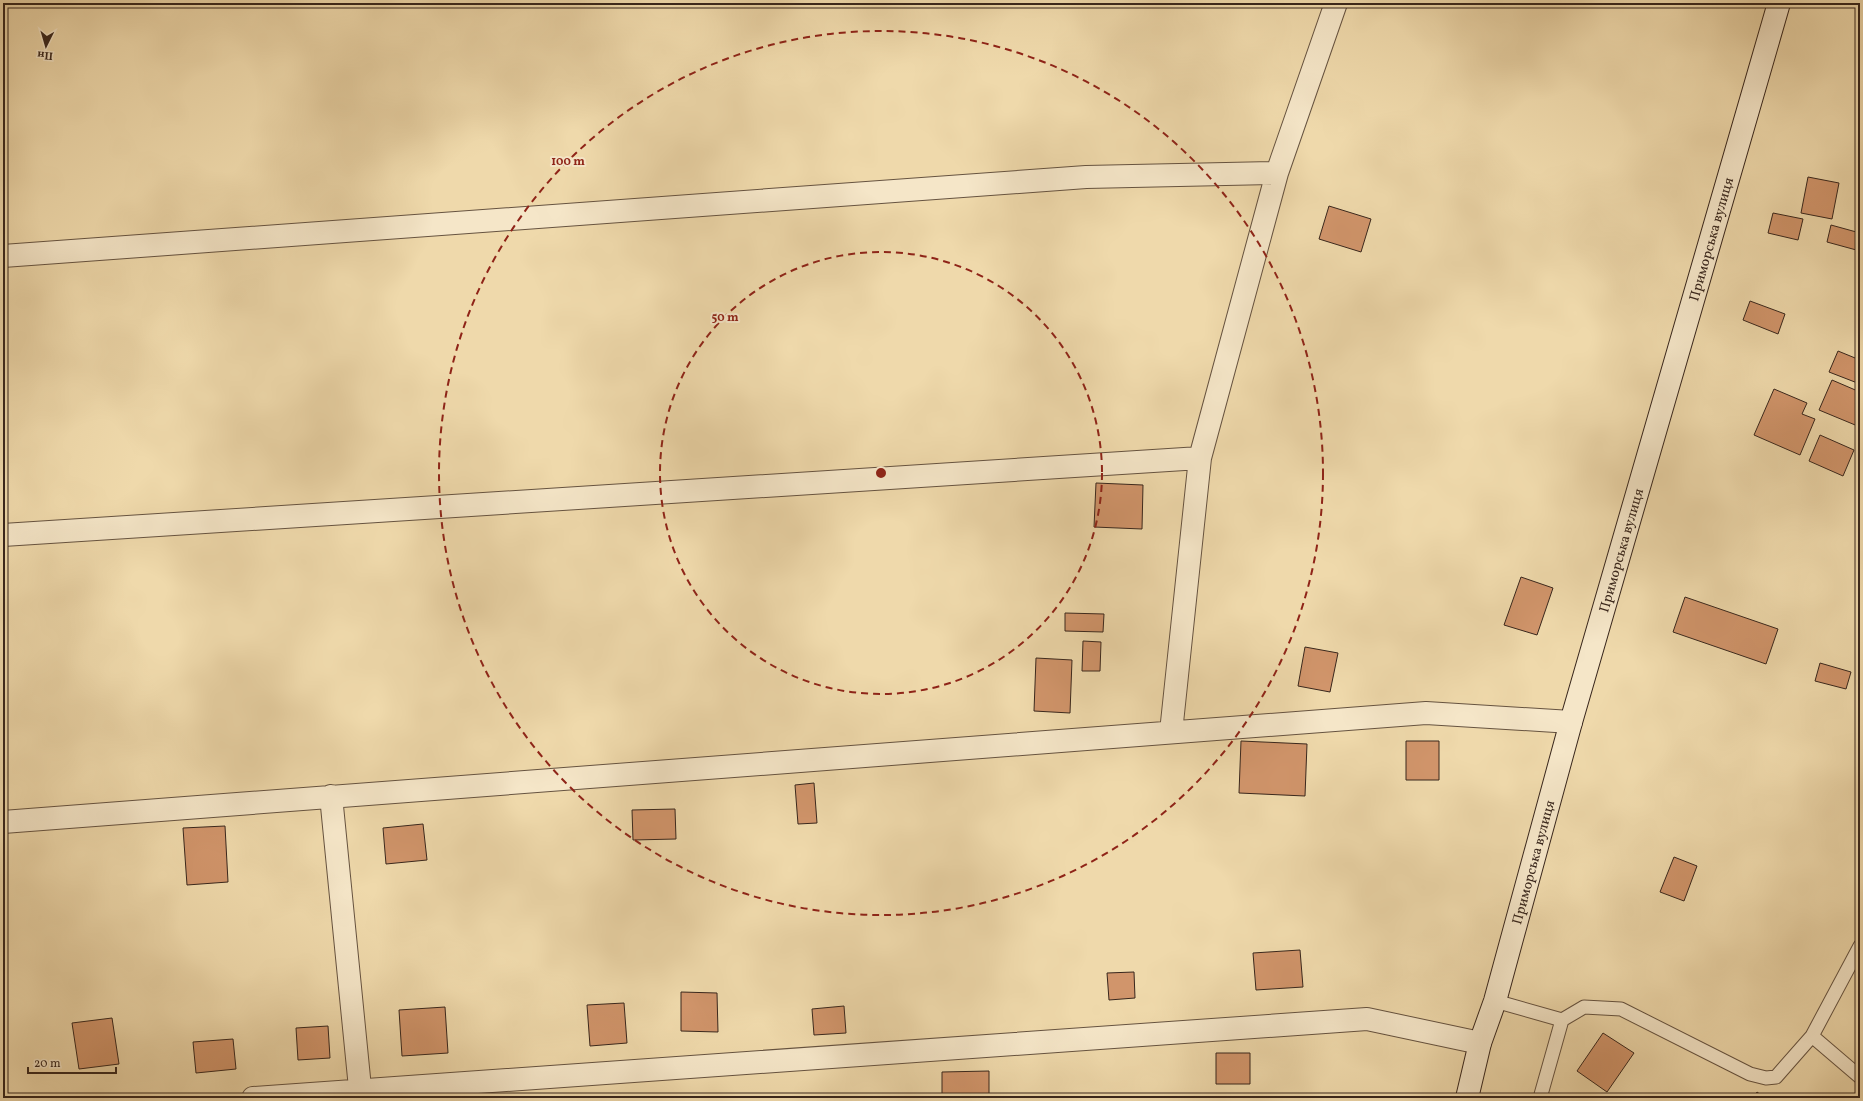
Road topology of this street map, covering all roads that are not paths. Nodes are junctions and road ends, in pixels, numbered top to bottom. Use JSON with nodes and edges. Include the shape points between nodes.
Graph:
{"nodes":[{"id":1,"x":1336,"y":3,"type":"edge"},
{"id":2,"x":1778,"y":3,"type":"edge"},
{"id":3,"x":1277,"y":173,"type":"junction"},
{"id":4,"x":3,"y":256,"type":"edge"},
{"id":5,"x":1200,"y":458,"type":"junction"},
{"id":6,"x":3,"y":535,"type":"edge"},
{"id":7,"x":1571,"y":722,"type":"junction"},
{"id":8,"x":1171,"y":732,"type":"junction"},
{"id":9,"x":331,"y":796,"type":"junction"},
{"id":10,"x":3,"y":822,"type":"edge"},
{"id":11,"x":1860,"y":946,"type":"edge"},
{"id":12,"x":1495,"y":1001,"type":"junction"},
{"id":13,"x":1562,"y":1020,"type":"junction"},
{"id":14,"x":1812,"y":1036,"type":"junction"},
{"id":15,"x":1480,"y":1043,"type":"junction"},
{"id":16,"x":1860,"y":1077,"type":"edge"},
{"id":17,"x":361,"y":1094,"type":"edge"},
{"id":18,"x":253,"y":1098,"type":"edge"},
{"id":19,"x":1467,"y":1098,"type":"edge"},
{"id":20,"x":1540,"y":1098,"type":"edge"}],
"edges":[{"from":1,"to":3,"type":"street"},
{"from":2,"to":7,"type":"street","name":"Приморська вулиця"},
{"from":3,"to":4,"type":"street","via":[[1086,177]]},
{"from":3,"to":5,"type":"street"},
{"from":5,"to":6,"type":"street"},
{"from":5,"to":8,"type":"street"},
{"from":7,"to":8,"type":"street","via":[[1426,713]]},
{"from":7,"to":12,"type":"street","name":"Приморська вулиця"},
{"from":8,"to":9,"type":"street"},
{"from":9,"to":10,"type":"street"},
{"from":9,"to":17,"type":"street"},
{"from":11,"to":14,"type":"lane"},
{"from":12,"to":13,"type":"lane"},
{"from":12,"to":15,"type":"street","name":"Приморська вулиця"},
{"from":13,"to":14,"type":"lane","via":[[1584,1008],[1621,1009],[1750,1074],[1766,1078],[1776,1076]]},
{"from":13,"to":20,"type":"lane"},
{"from":14,"to":16,"type":"lane"},
{"from":15,"to":17,"type":"street","via":[[1367,1018]]},
{"from":15,"to":19,"type":"street","name":"Приморська вулиця"},
{"from":17,"to":18,"type":"street"}]}
